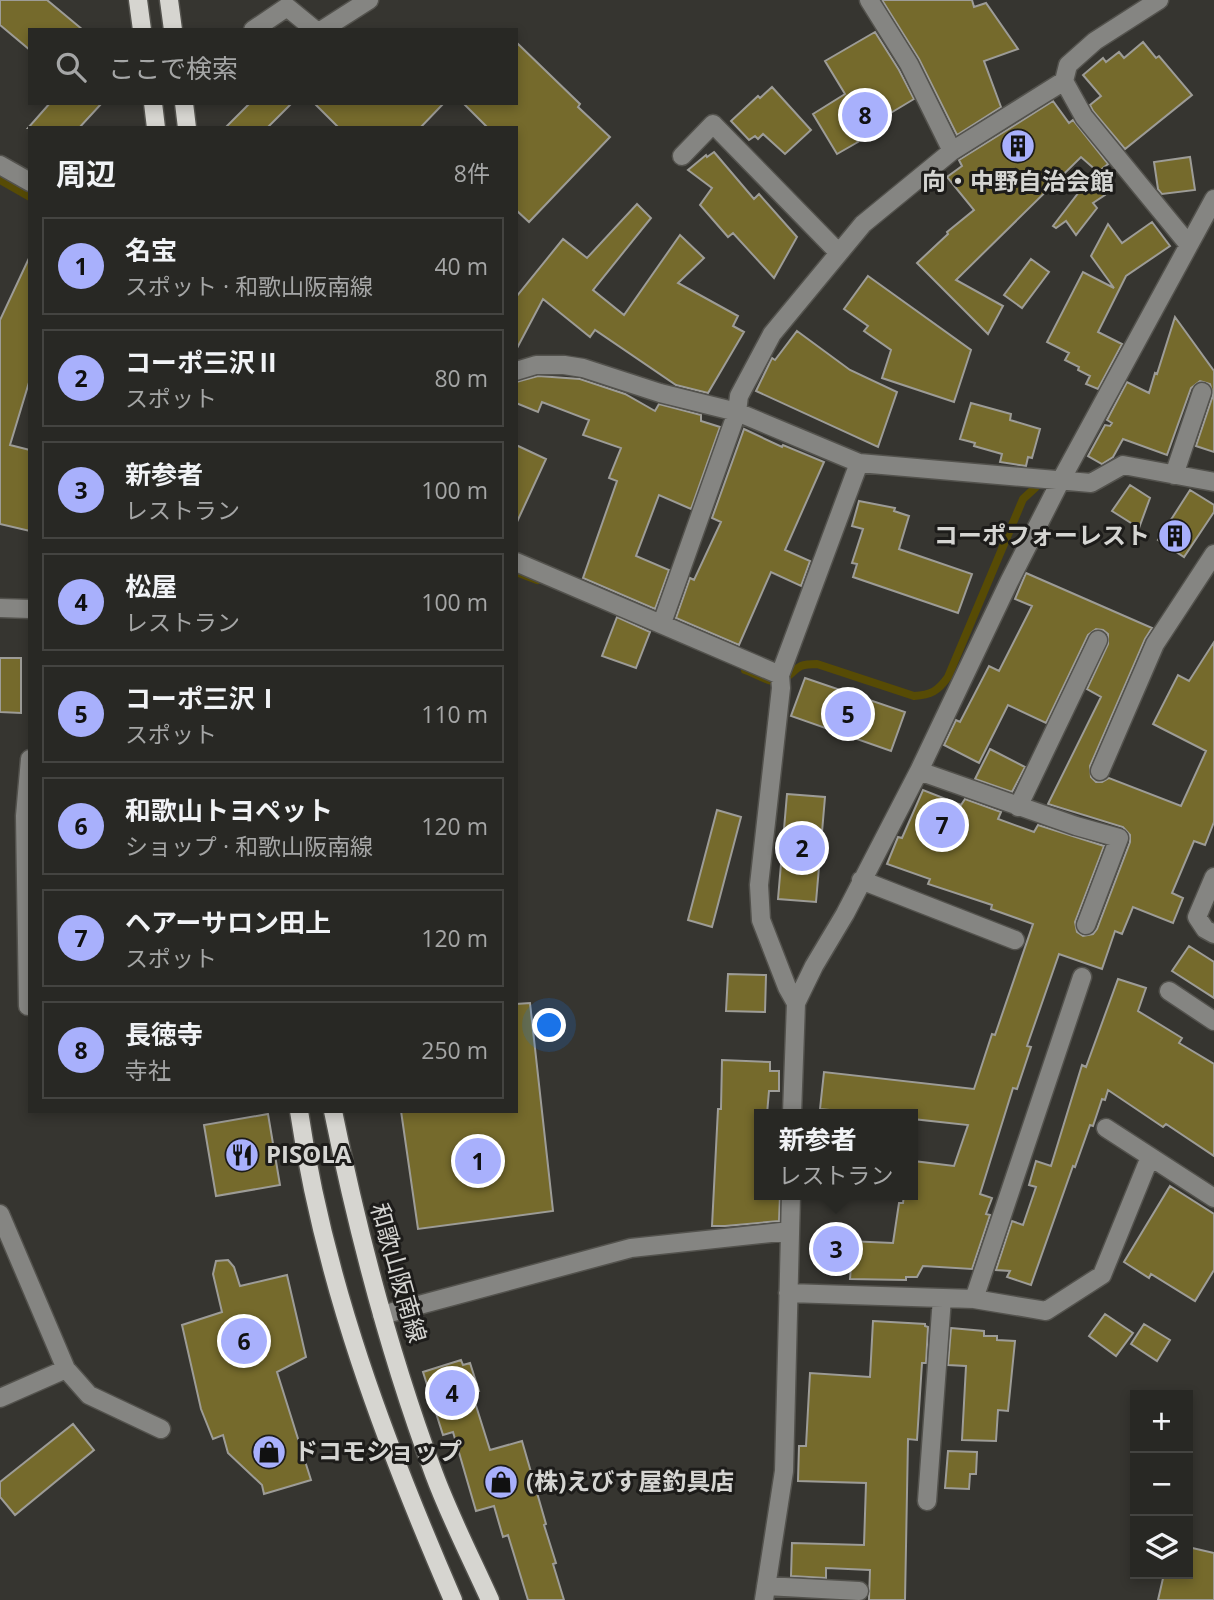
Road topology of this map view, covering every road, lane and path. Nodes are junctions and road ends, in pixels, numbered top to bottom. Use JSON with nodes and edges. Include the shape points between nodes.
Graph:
{"nodes":[{"id":1,"x":138,"y":0,"type":"edge"},
{"id":2,"x":169,"y":0,"type":"edge"},
{"id":3,"x":369,"y":0,"type":"edge"},
{"id":4,"x":869,"y":0,"type":"edge"},
{"id":5,"x":1158,"y":0,"type":"edge"},
{"id":6,"x":142,"y":28,"type":"edge"},
{"id":7,"x":173,"y":28,"type":"edge"},
{"id":8,"x":256,"y":28,"type":"edge"},
{"id":9,"x":313,"y":28,"type":"edge"},
{"id":10,"x":325,"y":28,"type":"edge"},
{"id":11,"x":1064,"y":81,"type":"junction"},
{"id":12,"x":153,"y":105,"type":"edge"},
{"id":13,"x":184,"y":105,"type":"edge"},
{"id":14,"x":156,"y":126,"type":"edge"},
{"id":15,"x":187,"y":126,"type":"edge"},
{"id":16,"x":952,"y":151,"type":"junction"},
{"id":17,"x":682,"y":156,"type":"dead end"},
{"id":18,"x":0,"y":165,"type":"edge"},
{"id":19,"x":28,"y":181,"type":"edge"},
{"id":20,"x":1214,"y":199,"type":"edge"},
{"id":21,"x":1189,"y":245,"type":"junction"},
{"id":22,"x":839,"y":253,"type":"junction"},
{"id":23,"x":518,"y":370,"type":"edge"},
{"id":24,"x":1202,"y":392,"type":"dead end"},
{"id":25,"x":737,"y":412,"type":"junction"},
{"id":26,"x":859,"y":463,"type":"junction"},
{"id":27,"x":1174,"y":475,"type":"junction"},
{"id":28,"x":1061,"y":480,"type":"junction"},
{"id":29,"x":1214,"y":482,"type":"edge"},
{"id":30,"x":1214,"y":554,"type":"edge"},
{"id":31,"x":518,"y":563,"type":"edge"},
{"id":32,"x":0,"y":608,"type":"edge"},
{"id":33,"x":28,"y":609,"type":"edge"},
{"id":34,"x":662,"y":623,"type":"junction"},
{"id":35,"x":1098,"y":640,"type":"dead end"},
{"id":36,"x":781,"y":681,"type":"junction"},
{"id":37,"x":919,"y":771,"type":"junction"},
{"id":38,"x":1100,"y":771,"type":"dead end"},
{"id":39,"x":28,"y":782,"type":"edge"},
{"id":40,"x":1018,"y":807,"type":"junction"},
{"id":41,"x":1214,"y":877,"type":"edge"},
{"id":42,"x":861,"y":880,"type":"junction"},
{"id":43,"x":1086,"y":925,"type":"dead end"},
{"id":44,"x":1214,"y":934,"type":"edge"},
{"id":45,"x":1015,"y":940,"type":"dead end"},
{"id":46,"x":1082,"y":977,"type":"dead end"},
{"id":47,"x":1169,"y":991,"type":"dead end"},
{"id":48,"x":796,"y":1003,"type":"junction"},
{"id":49,"x":27,"y":1006,"type":"dead end"},
{"id":50,"x":1214,"y":1021,"type":"edge"},
{"id":51,"x":792,"y":1109,"type":"edge"},
{"id":52,"x":299,"y":1113,"type":"edge"},
{"id":53,"x":333,"y":1113,"type":"edge"},
{"id":54,"x":1106,"y":1128,"type":"dead end"},
{"id":55,"x":1150,"y":1157,"type":"junction"},
{"id":56,"x":1214,"y":1198,"type":"edge"},
{"id":57,"x":791,"y":1200,"type":"edge"},
{"id":58,"x":0,"y":1214,"type":"edge"},
{"id":59,"x":790,"y":1231,"type":"junction"},
{"id":60,"x":788,"y":1293,"type":"junction"},
{"id":61,"x":942,"y":1298,"type":"junction"},
{"id":62,"x":975,"y":1299,"type":"junction"},
{"id":63,"x":382,"y":1315,"type":"junction"},
{"id":64,"x":66,"y":1369,"type":"junction"},
{"id":65,"x":0,"y":1398,"type":"edge"},
{"id":66,"x":160,"y":1429,"type":"dead end"},
{"id":67,"x":927,"y":1501,"type":"dead end"},
{"id":68,"x":859,"y":1591,"type":"dead end"},
{"id":69,"x":765,"y":1593,"type":"edge"},
{"id":70,"x":453,"y":1600,"type":"edge"},
{"id":71,"x":490,"y":1600,"type":"edge"}],
"edges":[{"from":1,"to":6,"type":"main road"},
{"from":2,"to":7,"type":"main road"},
{"from":3,"to":10,"type":"street"},
{"from":4,"to":16,"type":"street","via":[[909,64]]},
{"from":5,"to":11,"type":"street","via":[[1095,41],[1068,65]]},
{"from":8,"to":9,"type":"street","via":[[287,7]]},
{"from":11,"to":16,"type":"street"},
{"from":11,"to":21,"type":"street","via":[[1084,117]]},
{"from":12,"to":14,"type":"main road"},
{"from":13,"to":15,"type":"main road"},
{"from":16,"to":22,"type":"street","via":[[863,224]]},
{"from":17,"to":22,"type":"street","via":[[713,124]]},
{"from":18,"to":19,"type":"street"},
{"from":20,"to":21,"type":"street"},
{"from":21,"to":28,"type":"street"},
{"from":22,"to":25,"type":"street","via":[[772,334],[739,396]]},
{"from":23,"to":25,"type":"street","via":[[536,365],[583,368]]},
{"from":24,"to":27,"type":"street"},
{"from":25,"to":26,"type":"street"},
{"from":25,"to":34,"type":"street"},
{"from":26,"to":28,"type":"street"},
{"from":26,"to":36,"type":"street"},
{"from":27,"to":28,"type":"street","via":[[1123,465],[1091,483]]},
{"from":27,"to":29,"type":"street"},
{"from":28,"to":37,"type":"street"},
{"from":30,"to":38,"type":"street","via":[[1155,643]]},
{"from":31,"to":34,"type":"street"},
{"from":32,"to":33,"type":"street"},
{"from":34,"to":36,"type":"street"},
{"from":35,"to":40,"type":"street"},
{"from":36,"to":48,"type":"street","via":[[759,885],[761,920]]},
{"from":37,"to":40,"type":"street"},
{"from":37,"to":42,"type":"street"},
{"from":39,"to":49,"type":"street"},
{"from":40,"to":43,"type":"street","via":[[1119,838]]},
{"from":41,"to":44,"type":"street","via":[[1197,917]]},
{"from":42,"to":45,"type":"street"},
{"from":42,"to":48,"type":"street"},
{"from":46,"to":62,"type":"street"},
{"from":47,"to":50,"type":"street"},
{"from":48,"to":51,"type":"street"},
{"from":52,"to":70,"type":"main road","via":[[321,1225],[349,1330],[405,1489]]},
{"from":53,"to":63,"type":"main road","name":"和歌山阪南線"},
{"from":54,"to":55,"type":"street"},
{"from":55,"to":56,"type":"street"},
{"from":55,"to":62,"type":"street","via":[[1102,1275],[1046,1311]]},
{"from":57,"to":59,"type":"street"},
{"from":58,"to":64,"type":"street"},
{"from":59,"to":60,"type":"street"},
{"from":59,"to":63,"type":"street","via":[[631,1248]]},
{"from":60,"to":61,"type":"street"},
{"from":60,"to":69,"type":"street","via":[[784,1471]]},
{"from":61,"to":62,"type":"street"},
{"from":61,"to":67,"type":"street"},
{"from":63,"to":71,"type":"main road","name":"和歌山阪南線","via":[[435,1475]]},
{"from":64,"to":65,"type":"street"},
{"from":64,"to":66,"type":"street","via":[[89,1395]]},
{"from":68,"to":69,"type":"street"}]}
